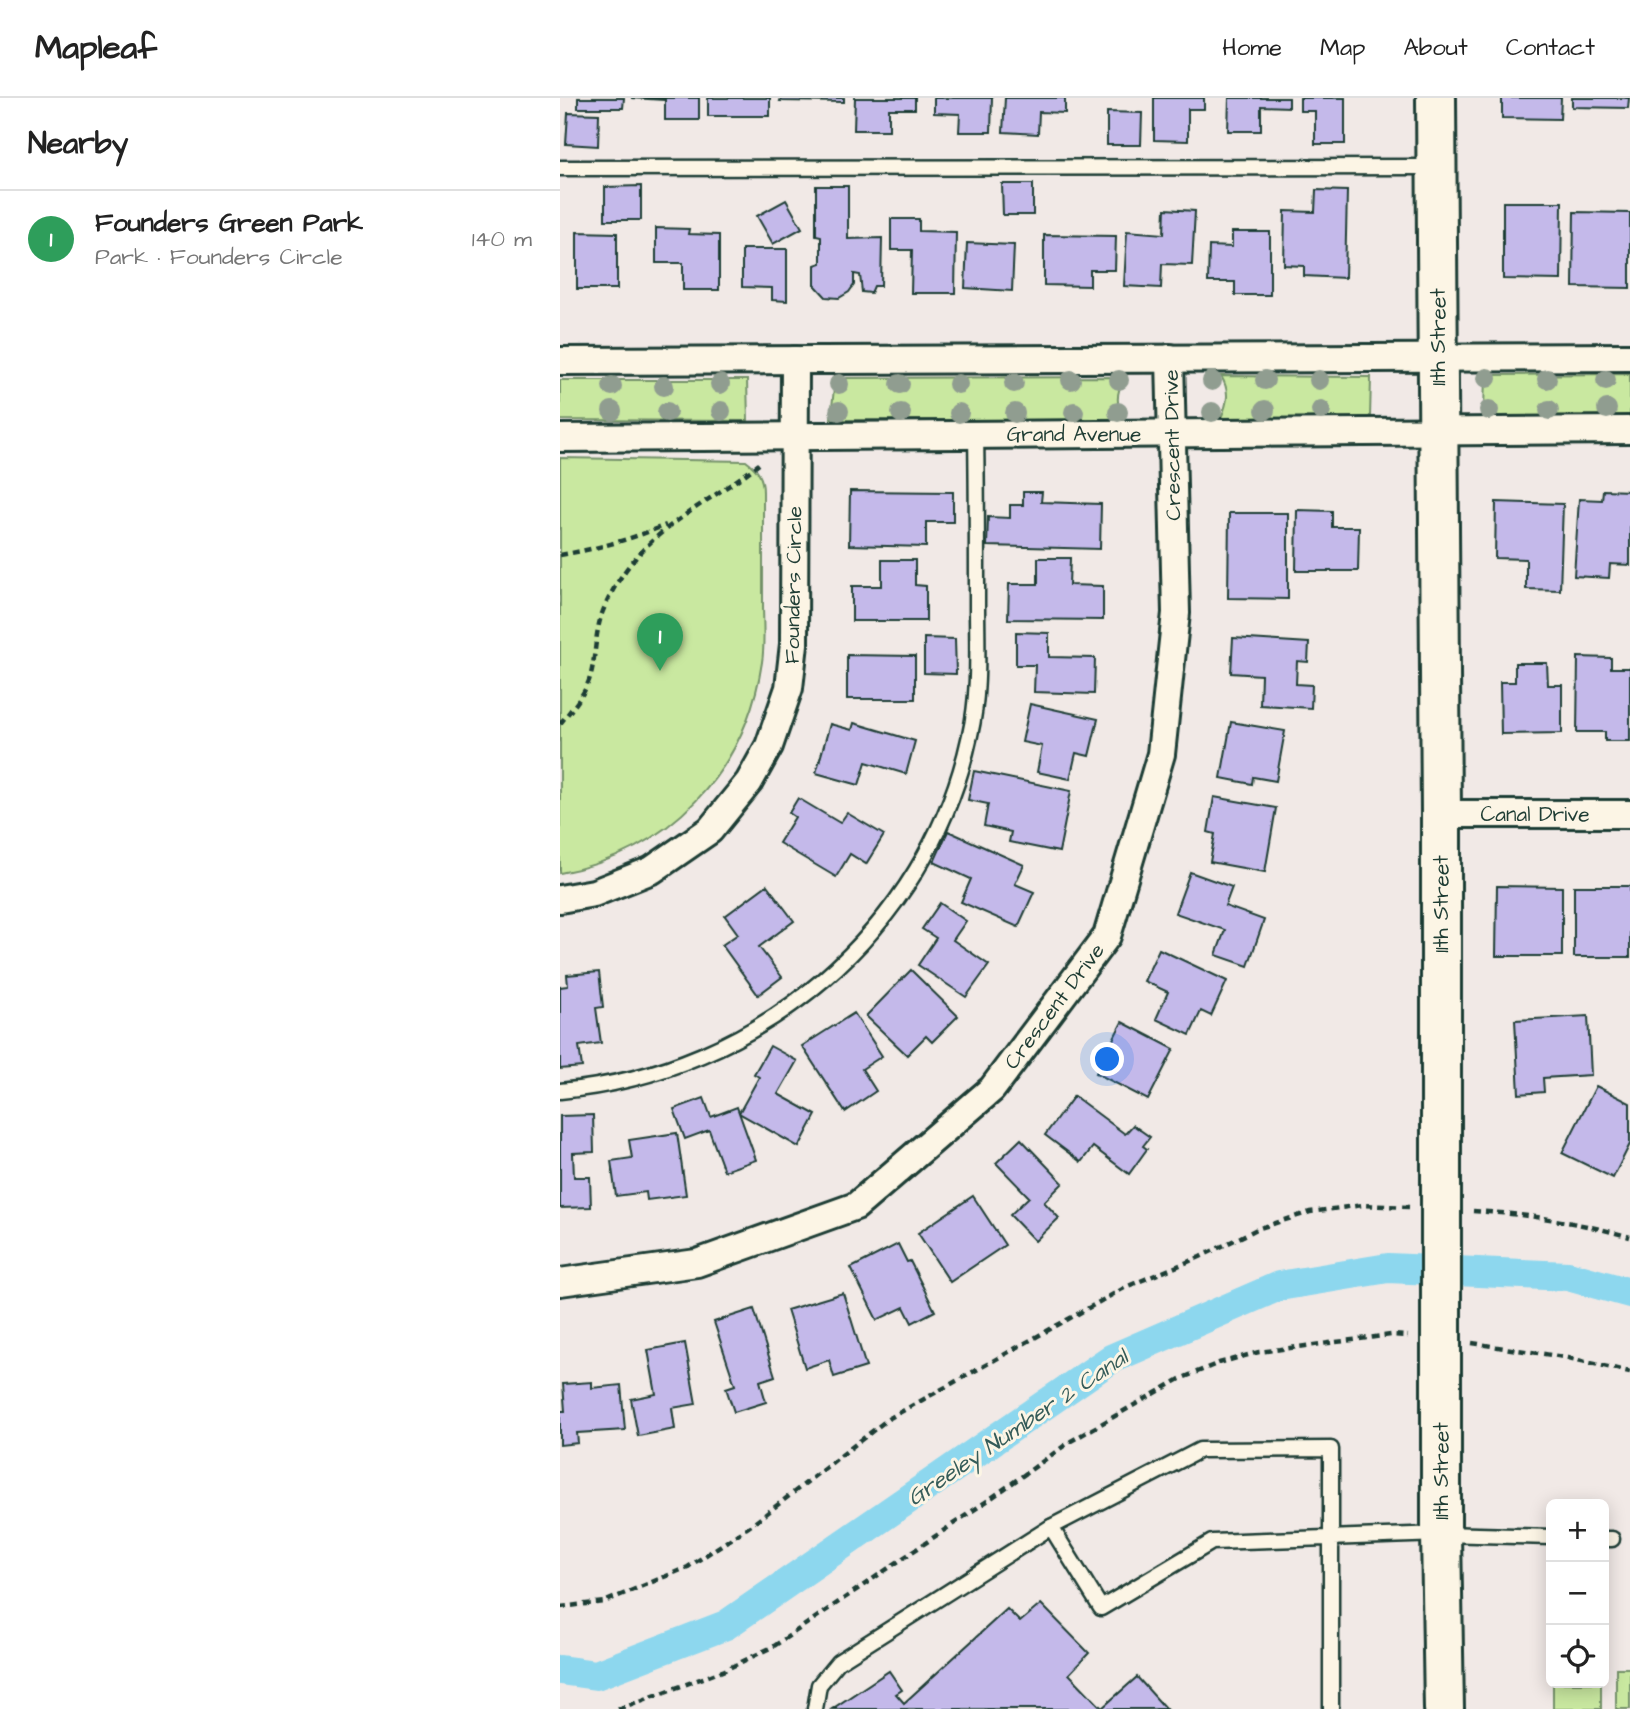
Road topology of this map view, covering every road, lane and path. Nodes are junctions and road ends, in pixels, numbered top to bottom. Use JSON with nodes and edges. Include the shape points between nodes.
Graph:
{"nodes":[{"id":1,"x":1436,"y":98,"type":"edge"},
{"id":2,"x":560,"y":167,"type":"edge"},
{"id":3,"x":1436,"y":167,"type":"junction"},
{"id":4,"x":1630,"y":357,"type":"edge"},
{"id":5,"x":1170,"y":358,"type":"junction"},
{"id":6,"x":1437,"y":358,"type":"junction"},
{"id":7,"x":795,"y":360,"type":"junction"},
{"id":8,"x":560,"y":361,"type":"edge"},
{"id":9,"x":1630,"y":430,"type":"edge"},
{"id":10,"x":1438,"y":432,"type":"junction"},
{"id":11,"x":976,"y":434,"type":"junction"},
{"id":12,"x":1173,"y":434,"type":"junction"},
{"id":13,"x":795,"y":437,"type":"junction"},
{"id":14,"x":560,"y":438,"type":"edge"},
{"id":15,"x":674,"y":522,"type":"junction"},
{"id":16,"x":560,"y":555,"type":"edge"},
{"id":17,"x":560,"y":724,"type":"edge"},
{"id":18,"x":1441,"y":814,"type":"junction"},
{"id":19,"x":1630,"y":814,"type":"edge"},
{"id":20,"x":560,"y":899,"type":"edge"},
{"id":21,"x":560,"y":1091,"type":"edge"},
{"id":22,"x":1441,"y":1209,"type":"junction"},
{"id":23,"x":1630,"y":1237,"type":"edge"},
{"id":24,"x":560,"y":1282,"type":"edge"},
{"id":25,"x":1051,"y":1527,"type":"junction"},
{"id":26,"x":1441,"y":1534,"type":"junction"},
{"id":27,"x":1546,"y":1537,"type":"edge"},
{"id":28,"x":1331,"y":1538,"type":"junction"},
{"id":29,"x":560,"y":1607,"type":"edge"},
{"id":30,"x":815,"y":1709,"type":"edge"},
{"id":31,"x":1331,"y":1709,"type":"edge"},
{"id":32,"x":1444,"y":1709,"type":"edge"}],
"edges":[{"from":1,"to":3,"type":"street","name":"11th Street"},
{"from":2,"to":3,"type":"lane"},
{"from":3,"to":6,"type":"street","name":"11th Street"},
{"from":4,"to":6,"type":"street"},
{"from":5,"to":6,"type":"street"},
{"from":5,"to":7,"type":"street"},
{"from":5,"to":12,"type":"street","name":"Crescent Drive"},
{"from":6,"to":10,"type":"street","name":"11th Street"},
{"from":7,"to":8,"type":"street"},
{"from":7,"to":13,"type":"street","name":"Founders Circle"},
{"from":9,"to":10,"type":"street","name":"Grand Avenue"},
{"from":10,"to":12,"type":"street","name":"Grand Avenue"},
{"from":10,"to":18,"type":"street","name":"11th Street"},
{"from":11,"to":12,"type":"street","name":"Grand Avenue"},
{"from":11,"to":13,"type":"street","name":"Grand Avenue"},
{"from":11,"to":21,"type":"lane","via":[[978,678],[971,733],[958,786],[903,891],[832,973],[745,1036],[683,1064],[597,1087]]},
{"from":12,"to":24,"type":"street","name":"Crescent Drive","via":[[1176,613],[1161,754],[1107,936],[992,1089],[856,1206],[697,1263]]},
{"from":13,"to":14,"type":"street","name":"Grand Avenue"},
{"from":13,"to":15,"type":"path"},
{"from":13,"to":20,"type":"street","name":"Founders Circle","via":[[794,645],[789,688],[769,746],[749,782],[710,831],[652,870],[594,893]]},
{"from":15,"to":16,"type":"path","via":[[596,550]]},
{"from":15,"to":17,"type":"path","via":[[637,555],[610,596],[601,614],[591,675]]},
{"from":18,"to":19,"type":"street","name":"Canal Drive"},
{"from":18,"to":22,"type":"street","name":"11th Street"},
{"from":22,"to":23,"type":"path","via":[[1515,1213]]},
{"from":22,"to":26,"type":"street","name":"11th Street"},
{"from":22,"to":29,"type":"path","via":[[1363,1205],[1310,1212],[1257,1229],[1128,1286],[888,1419],[753,1524],[688,1567],[604,1602]]},
{"from":25,"to":28,"type":"lane","via":[[1101,1608],[1212,1542]]},
{"from":25,"to":28,"type":"lane","via":[[1200,1450],[1331,1449]]},
{"from":25,"to":30,"type":"lane","via":[[838,1662],[819,1685]]},
{"from":26,"to":27,"type":"lane"},
{"from":26,"to":28,"type":"lane"},
{"from":26,"to":32,"type":"street","name":"11th Street"},
{"from":28,"to":31,"type":"lane"}]}
